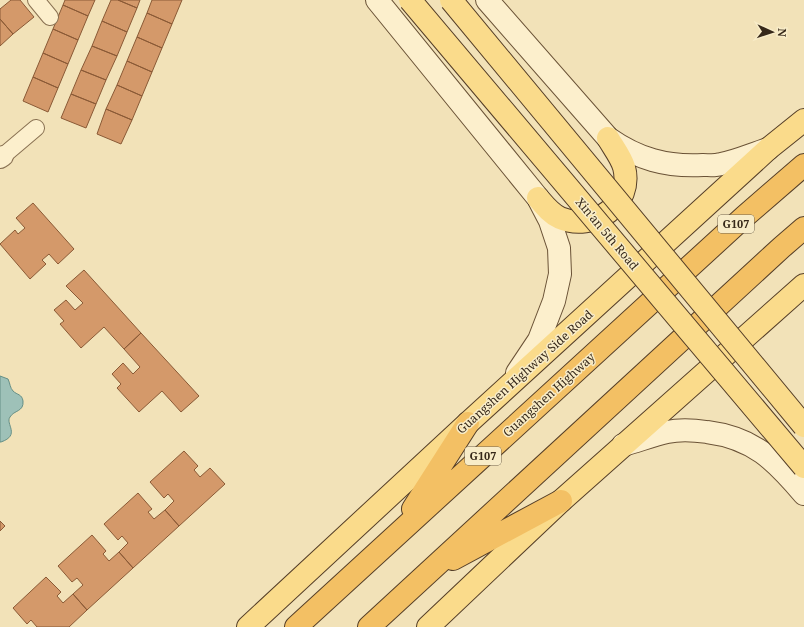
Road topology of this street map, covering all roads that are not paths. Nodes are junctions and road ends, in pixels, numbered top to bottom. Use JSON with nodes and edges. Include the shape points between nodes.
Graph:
{"nodes":[{"id":1,"x":36,"y":0,"type":"edge"},
{"id":2,"x":377,"y":0,"type":"edge"},
{"id":3,"x":410,"y":0,"type":"edge"},
{"id":4,"x":451,"y":0,"type":"edge"},
{"id":5,"x":487,"y":0,"type":"edge"},
{"id":6,"x":50,"y":17,"type":"dead end"},
{"id":7,"x":804,"y":120,"type":"edge"},
{"id":8,"x":36,"y":128,"type":"dead end"},
{"id":9,"x":608,"y":138,"type":"junction"},
{"id":10,"x":768,"y":149,"type":"junction"},
{"id":11,"x":1,"y":157,"type":"edge"},
{"id":12,"x":804,"y":165,"type":"edge"},
{"id":13,"x":538,"y":198,"type":"junction"},
{"id":14,"x":804,"y":228,"type":"edge"},
{"id":15,"x":804,"y":285,"type":"edge"},
{"id":16,"x":505,"y":390,"type":"junction"},
{"id":17,"x":468,"y":423,"type":"junction"},
{"id":18,"x":804,"y":426,"type":"edge"},
{"id":19,"x":624,"y":445,"type":"junction"},
{"id":20,"x":804,"y":467,"type":"edge"},
{"id":21,"x":804,"y":494,"type":"edge"},
{"id":22,"x":561,"y":502,"type":"junction"},
{"id":23,"x":396,"y":535,"type":"junction"},
{"id":24,"x":424,"y":575,"type":"junction"},
{"id":25,"x":248,"y":627,"type":"edge"},
{"id":26,"x":296,"y":627,"type":"edge"},
{"id":27,"x":369,"y":627,"type":"edge"},
{"id":28,"x":428,"y":627,"type":"edge"}],
"edges":[{"from":1,"to":6,"type":"street"},
{"from":2,"to":13,"type":"main road"},
{"from":3,"to":20,"type":"main road","name":"Xin'an 5th Road","bridge":true},
{"from":4,"to":18,"type":"main road","bridge":true},
{"from":5,"to":9,"type":"main road"},
{"from":7,"to":10,"type":"main road","name":"Guangshen Highway Side Road"},
{"from":8,"to":11,"type":"street"},
{"from":9,"to":10,"type":"main road","via":[[644,158],[664,164],[686,166],[720,165]]},
{"from":9,"to":13,"type":"main road","via":[[624,167],[625,180],[623,192],[604,216],[589,222],[559,218]]},
{"from":10,"to":16,"type":"main road","name":"Guangshen Highway Side Road"},
{"from":12,"to":23,"type":"highway","name":"Guangshen Highway","number":"G107"},
{"from":13,"to":16,"type":"main road","via":[[550,221],[559,248],[560,274],[554,301],[539,340]]},
{"from":14,"to":24,"type":"highway"},
{"from":15,"to":19,"type":"main road"},
{"from":16,"to":17,"type":"main road","name":"Guangshen Highway Side Road"},
{"from":17,"to":23,"type":"highway"},
{"from":17,"to":25,"type":"main road","name":"Guangshen Highway Side Road"},
{"from":19,"to":21,"type":"main road","via":[[668,432],[695,430],[724,434],[747,442],[773,460]]},
{"from":19,"to":22,"type":"main road"},
{"from":22,"to":24,"type":"highway"},
{"from":22,"to":28,"type":"main road"},
{"from":23,"to":26,"type":"highway","name":"Guangshen Highway","number":"G107"},
{"from":24,"to":27,"type":"highway"}]}
